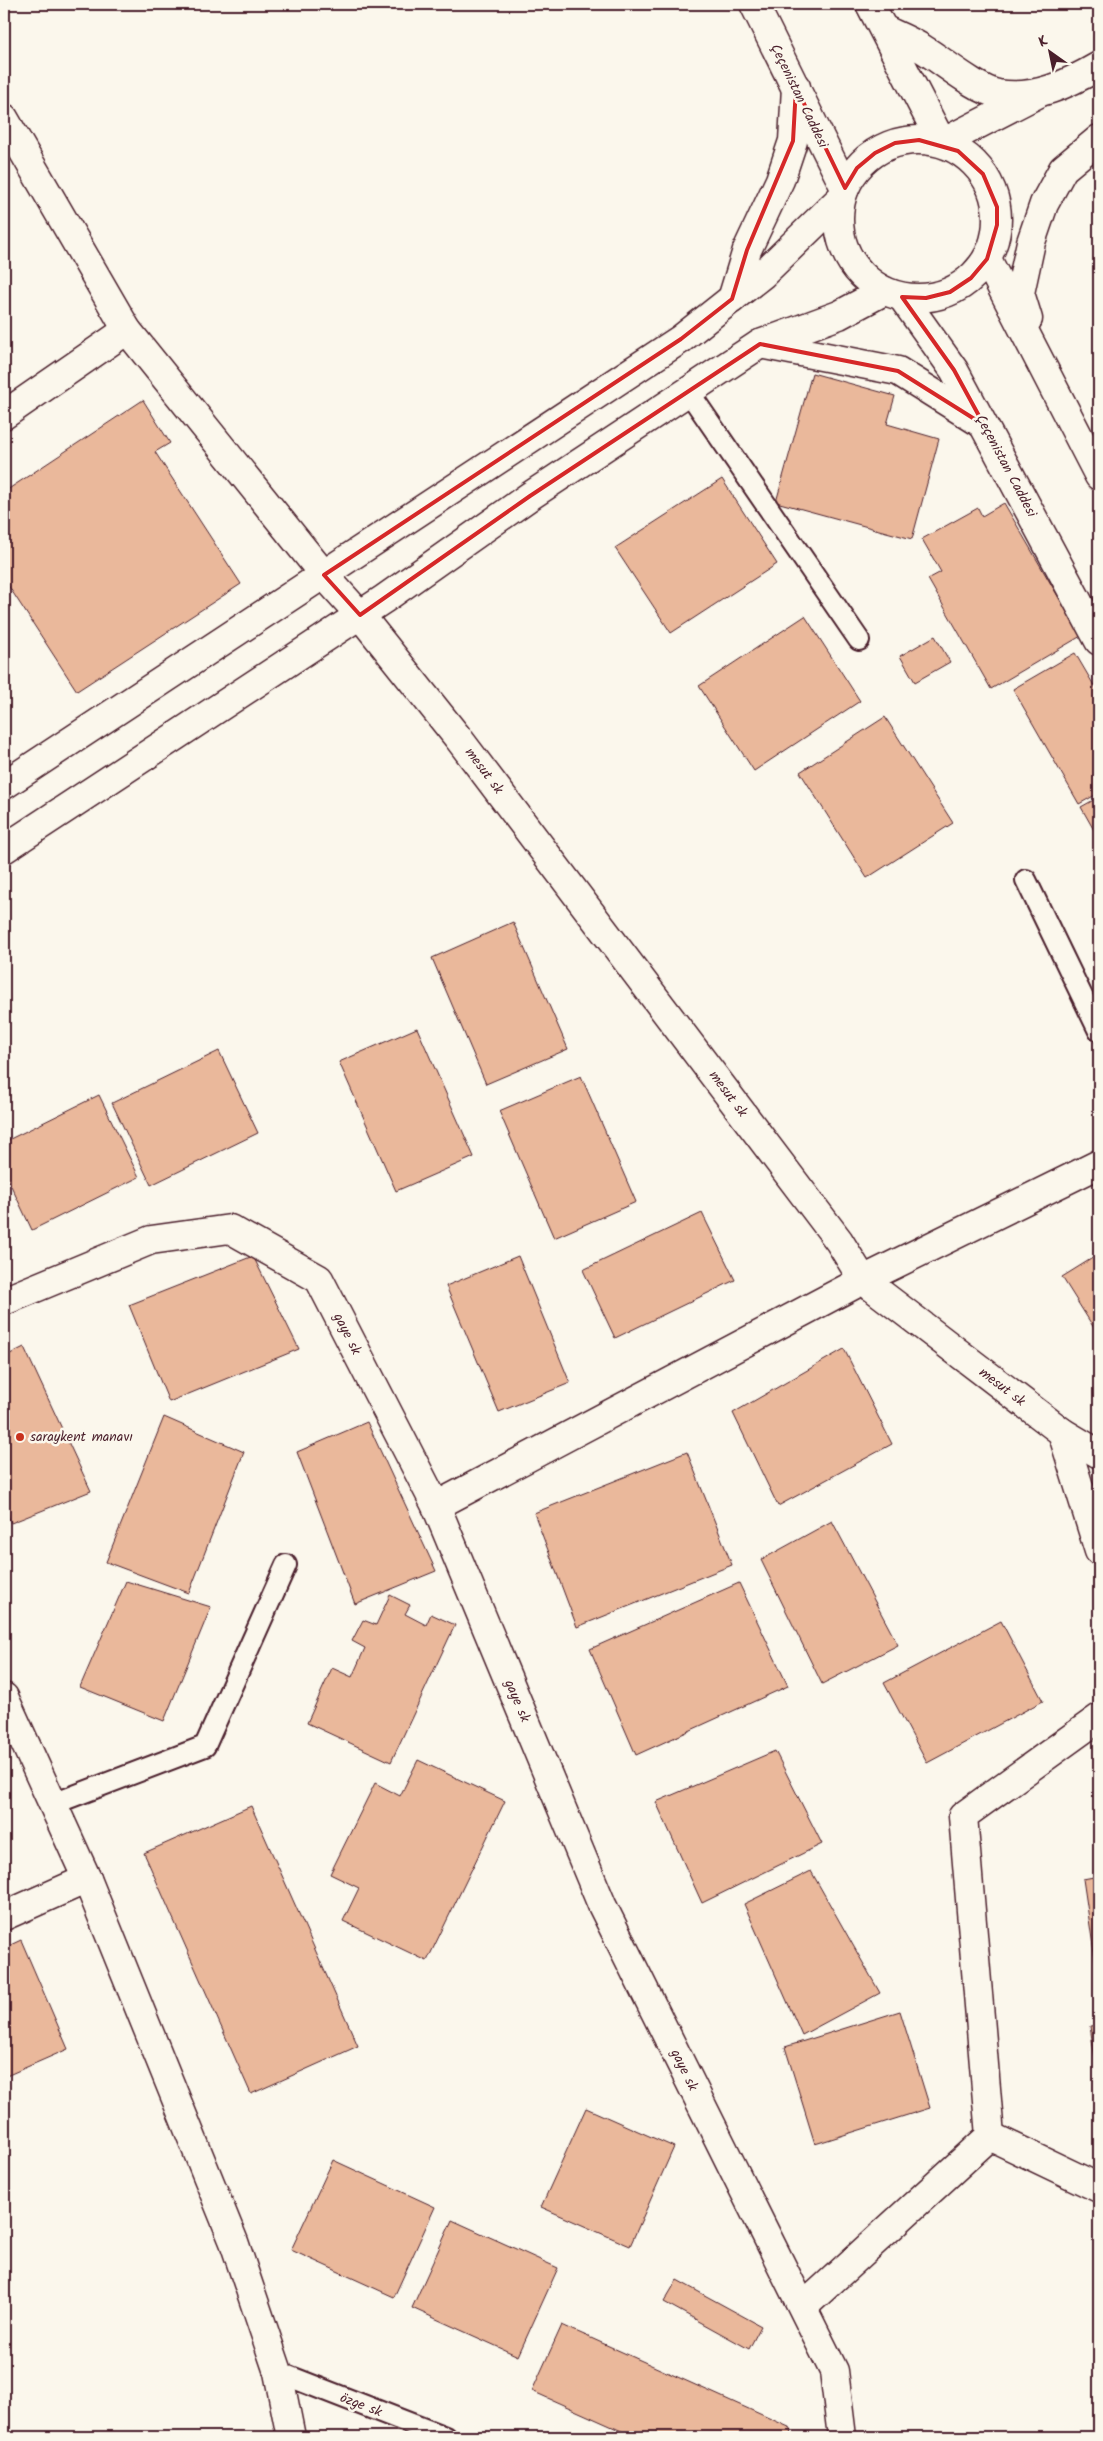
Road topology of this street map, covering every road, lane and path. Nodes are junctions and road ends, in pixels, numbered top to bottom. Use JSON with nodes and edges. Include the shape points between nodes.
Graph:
{"nodes":[{"id":1,"x":754,"y":4,"type":"edge"},
{"id":2,"x":870,"y":4,"type":"edge"},
{"id":3,"x":885,"y":30,"type":"junction"},
{"id":4,"x":1099,"y":66,"type":"edge"},
{"id":5,"x":796,"y":87,"type":"junction"},
{"id":6,"x":1037,"y":94,"type":"junction"},
{"id":7,"x":4,"y":118,"type":"edge"},
{"id":8,"x":1099,"y":139,"type":"edge"},
{"id":9,"x":942,"y":144,"type":"junction"},
{"id":10,"x":843,"y":193,"type":"junction"},
{"id":11,"x":987,"y":258,"type":"junction"},
{"id":12,"x":893,"y":294,"type":"junction"},
{"id":13,"x":732,"y":299,"type":"junction"},
{"id":14,"x":127,"y":330,"type":"junction"},
{"id":15,"x":760,"y":344,"type":"junction"},
{"id":16,"x":1038,"y":354,"type":"junction"},
{"id":17,"x":688,"y":391,"type":"junction"},
{"id":18,"x":4,"y":415,"type":"edge"},
{"id":19,"x":984,"y":425,"type":"junction"},
{"id":20,"x":1099,"y":476,"type":"edge"},
{"id":21,"x":324,"y":575,"type":"junction"},
{"id":22,"x":360,"y":615,"type":"junction"},
{"id":23,"x":859,"y":640,"type":"dead end"},
{"id":24,"x":1099,"y":641,"type":"edge"},
{"id":25,"x":4,"y":786,"type":"edge"},
{"id":26,"x":4,"y":849,"type":"edge"},
{"id":27,"x":1026,"y":880,"type":"dead end"},
{"id":28,"x":1099,"y":1031,"type":"edge"},
{"id":29,"x":1099,"y":1164,"type":"edge"},
{"id":30,"x":863,"y":1280,"type":"junction"},
{"id":31,"x":4,"y":1301,"type":"edge"},
{"id":32,"x":1062,"y":1432,"type":"junction"},
{"id":33,"x":1099,"y":1454,"type":"edge"},
{"id":34,"x":436,"y":1506,"type":"junction"},
{"id":35,"x":1099,"y":1551,"type":"edge"},
{"id":36,"x":286,"y":1565,"type":"dead end"},
{"id":37,"x":4,"y":1697,"type":"edge"},
{"id":38,"x":1099,"y":1718,"type":"edge"},
{"id":39,"x":53,"y":1804,"type":"junction"},
{"id":40,"x":87,"y":1879,"type":"junction"},
{"id":41,"x":4,"y":1916,"type":"edge"},
{"id":42,"x":990,"y":2136,"type":"junction"},
{"id":43,"x":1099,"y":2188,"type":"edge"},
{"id":44,"x":802,"y":2307,"type":"junction"},
{"id":45,"x":278,"y":2372,"type":"junction"},
{"id":46,"x":291,"y":2437,"type":"edge"},
{"id":47,"x":445,"y":2437,"type":"edge"},
{"id":48,"x":842,"y":2437,"type":"edge"}],
"edges":[{"from":1,"to":5,"type":"street","name":"Çeçenistan Caddesi"},
{"from":2,"to":3,"type":"street"},
{"from":3,"to":6,"type":"street","via":[[922,48],[972,82],[997,94]]},
{"from":3,"to":9,"type":"street"},
{"from":4,"to":6,"type":"street","via":[[1072,82]]},
{"from":5,"to":10,"type":"street","name":"Çeçenistan Caddesi"},
{"from":5,"to":13,"type":"street","via":[[793,142],[780,180],[747,250]]},
{"from":6,"to":9,"type":"street"},
{"from":7,"to":14,"type":"street","name":"mesut sk"},
{"from":8,"to":16,"type":"street","via":[[1063,169],[1044,204],[1032,242],[1020,294]]},
{"from":9,"to":10,"type":"street","via":[[918,140],[895,143],[875,153],[857,168]]},
{"from":9,"to":11,"type":"street","via":[[972,161],[992,190],[997,225]]},
{"from":10,"to":12,"type":"street","via":[[838,217],[839,235],[845,252],[868,282]]},
{"from":10,"to":13,"type":"street","via":[[763,274]]},
{"from":11,"to":12,"type":"street","via":[[971,278],[950,292],[926,298]]},
{"from":11,"to":16,"type":"street"},
{"from":12,"to":15,"type":"street"},
{"from":12,"to":19,"type":"street","name":"Çeçenistan Caddesi","via":[[954,370]]},
{"from":13,"to":21,"type":"street","via":[[681,339]]},
{"from":14,"to":18,"type":"street"},
{"from":14,"to":21,"type":"street","name":"mesut sk"},
{"from":15,"to":17,"type":"street"},
{"from":15,"to":19,"type":"street","via":[[898,371]]},
{"from":16,"to":20,"type":"street"},
{"from":17,"to":22,"type":"street"},
{"from":17,"to":23,"type":"lane"},
{"from":19,"to":24,"type":"street","name":"Çeçenistan Caddesi"},
{"from":21,"to":22,"type":"street","name":"mesut sk"},
{"from":21,"to":25,"type":"street"},
{"from":22,"to":26,"type":"street"},
{"from":22,"to":30,"type":"street","name":"mesut sk","via":[[460,740],[833,1233]]},
{"from":27,"to":28,"type":"lane"},
{"from":29,"to":30,"type":"street"},
{"from":30,"to":32,"type":"street","name":"mesut sk"},
{"from":30,"to":34,"type":"street"},
{"from":31,"to":34,"type":"street","name":"gaye sk","via":[[151,1240],[230,1230],[319,1279]]},
{"from":32,"to":33,"type":"street","name":"mesut sk"},
{"from":32,"to":35,"type":"street"},
{"from":34,"to":44,"type":"street","name":"gaye sk","via":[[602,1904]]},
{"from":36,"to":39,"type":"lane","via":[[205,1746]]},
{"from":37,"to":39,"type":"street"},
{"from":38,"to":42,"type":"street","via":[[963,1816]]},
{"from":39,"to":40,"type":"street"},
{"from":40,"to":41,"type":"street"},
{"from":40,"to":45,"type":"street","via":[[234,2242]]},
{"from":42,"to":43,"type":"street"},
{"from":42,"to":44,"type":"street"},
{"from":44,"to":48,"type":"street","name":"gaye sk","via":[[834,2371]]},
{"from":45,"to":46,"type":"street"},
{"from":45,"to":47,"type":"lane","name":"özge sk"}]}
